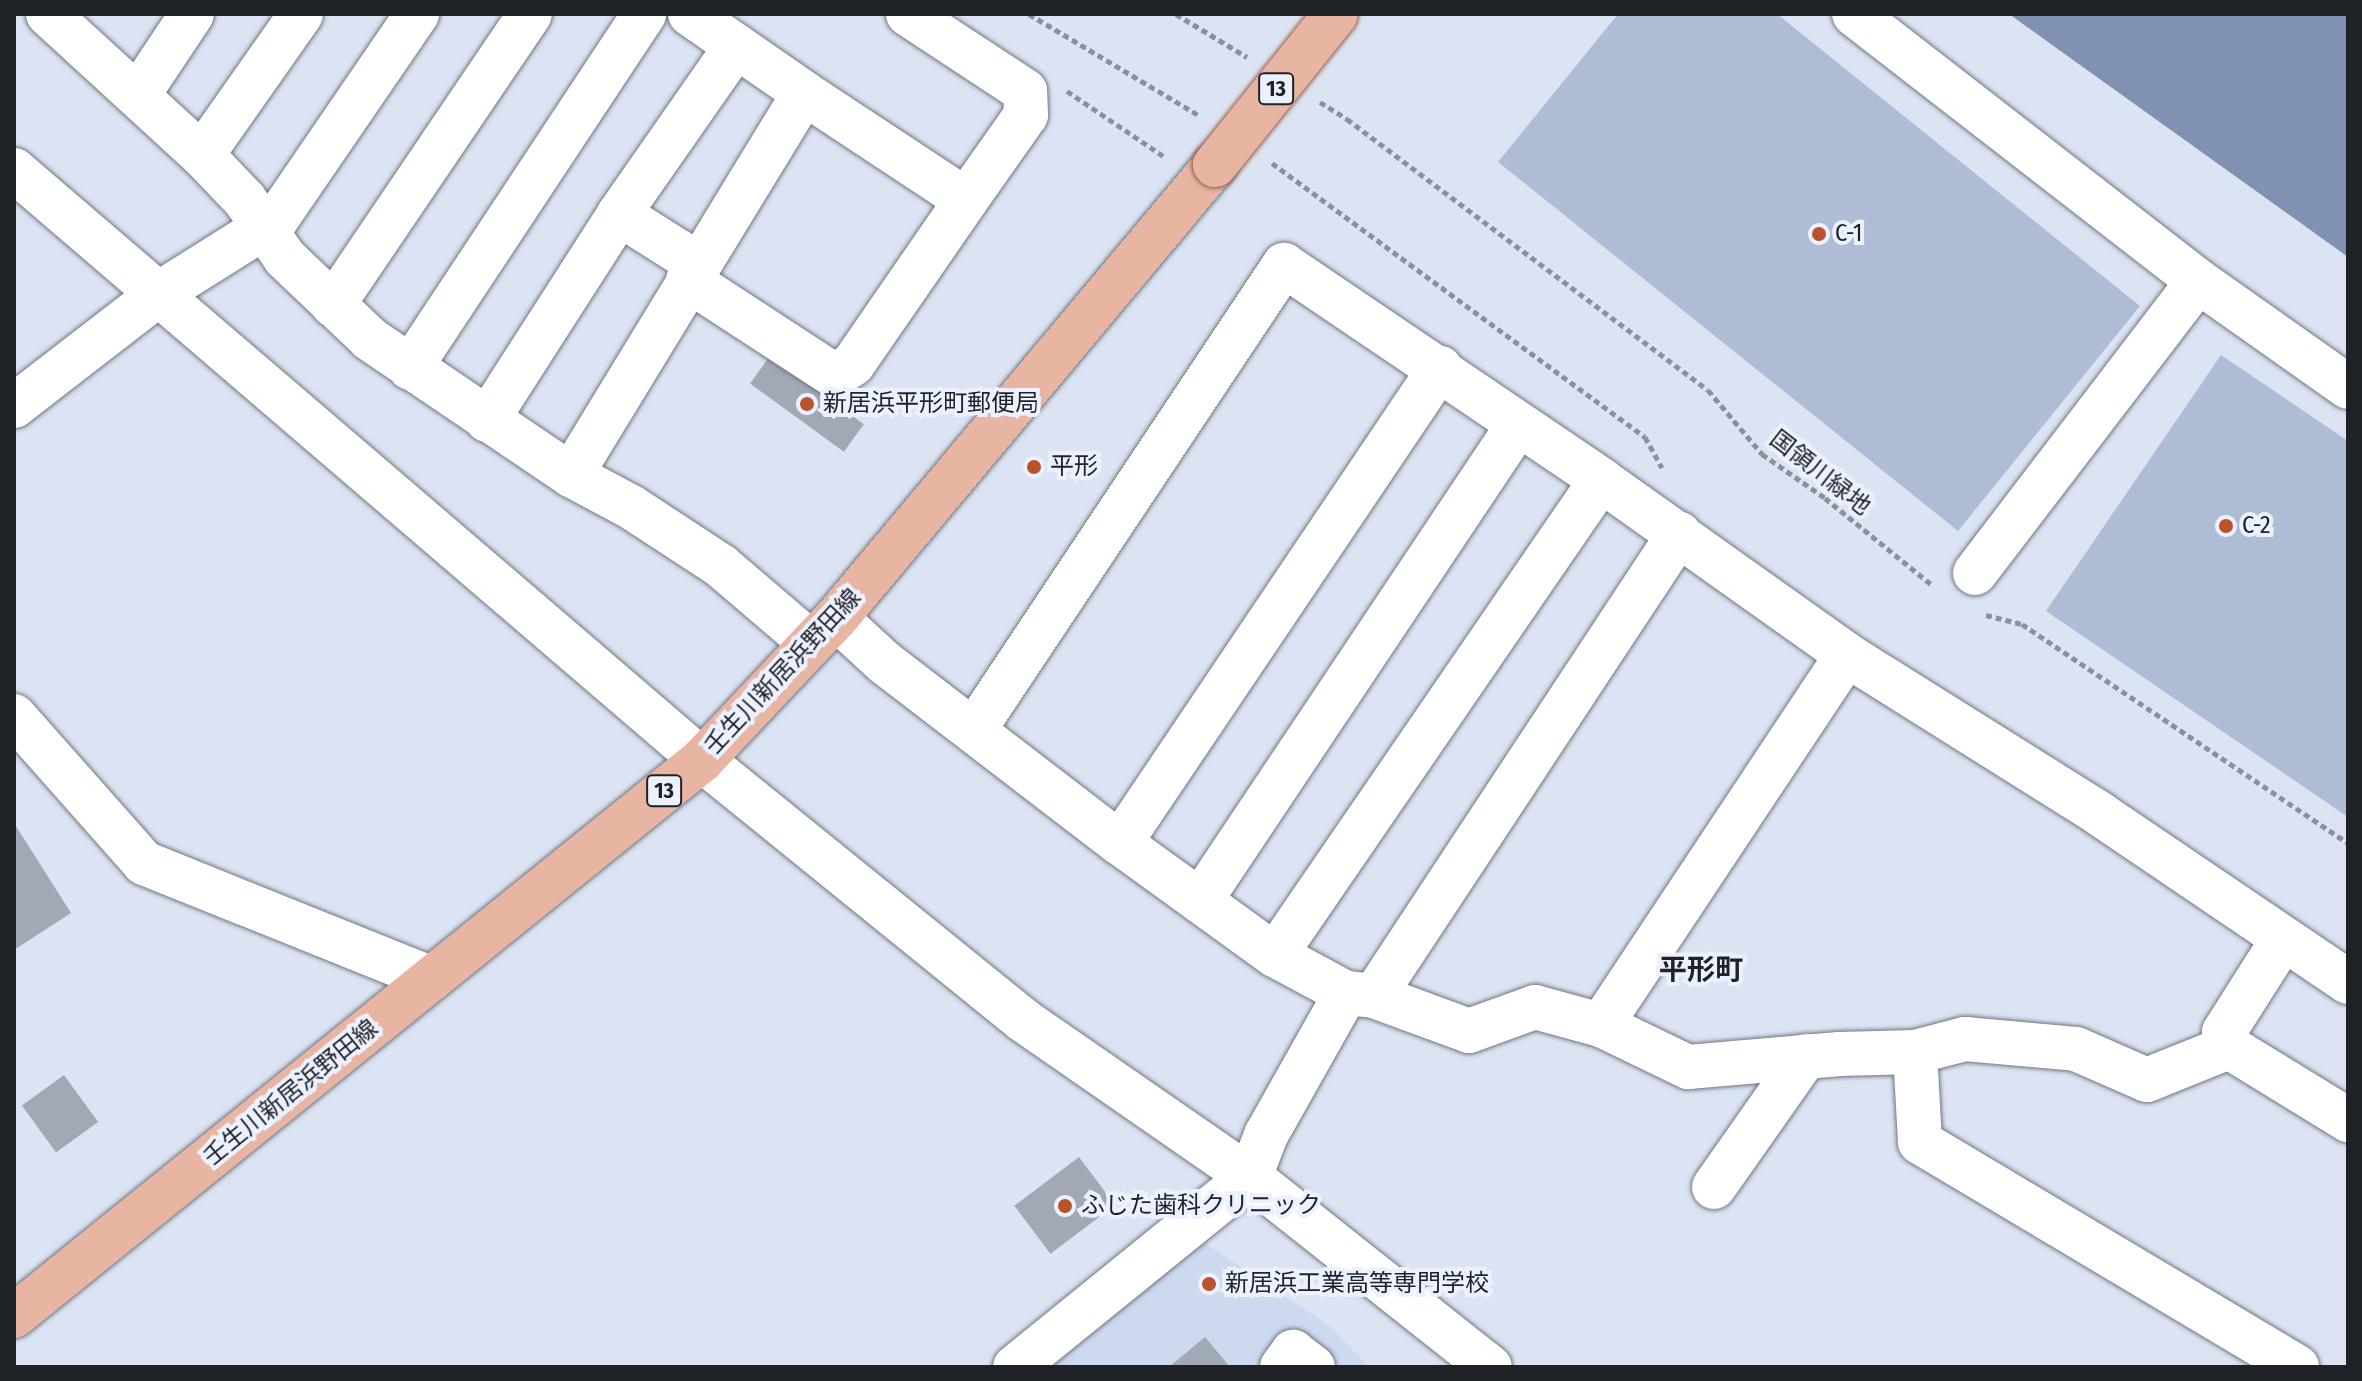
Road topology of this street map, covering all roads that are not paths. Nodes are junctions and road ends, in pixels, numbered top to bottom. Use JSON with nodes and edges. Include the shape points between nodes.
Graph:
{"nodes":[{"id":1,"x":192,"y":14,"type":"edge"},
{"id":2,"x":301,"y":14,"type":"edge"},
{"id":3,"x":417,"y":14,"type":"edge"},
{"id":4,"x":530,"y":14,"type":"edge"},
{"id":5,"x":644,"y":14,"type":"edge"},
{"id":6,"x":690,"y":14,"type":"edge"},
{"id":7,"x":908,"y":14,"type":"edge"},
{"id":8,"x":1336,"y":14,"type":"edge"},
{"id":9,"x":1854,"y":14,"type":"edge"},
{"id":10,"x":59,"y":18,"type":"edge"},
{"id":11,"x":736,"y":46,"type":"junction"},
{"id":12,"x":804,"y":93,"type":"junction"},
{"id":13,"x":138,"y":95,"type":"junction"},
{"id":14,"x":202,"y":155,"type":"junction"},
{"id":15,"x":14,"y":170,"type":"edge"},
{"id":16,"x":966,"y":200,"type":"junction"},
{"id":17,"x":619,"y":214,"type":"junction"},
{"id":18,"x":264,"y":225,"type":"junction"},
{"id":19,"x":693,"y":272,"type":"junction"},
{"id":20,"x":2198,"y":281,"type":"junction"},
{"id":21,"x":160,"y":293,"type":"junction"},
{"id":22,"x":333,"y":305,"type":"junction"},
{"id":23,"x":410,"y":368,"type":"junction"},
{"id":24,"x":1440,"y":368,"type":"junction"},
{"id":25,"x":2348,"y":387,"type":"edge"},
{"id":26,"x":14,"y":406,"type":"edge"},
{"id":27,"x":487,"y":420,"type":"junction"},
{"id":28,"x":1518,"y":425,"type":"junction"},
{"id":29,"x":571,"y":475,"type":"junction"},
{"id":30,"x":1601,"y":480,"type":"junction"},
{"id":31,"x":1679,"y":534,"type":"junction"},
{"id":32,"x":1963,"y":593,"type":"road end"},
{"id":33,"x":824,"y":630,"type":"junction"},
{"id":34,"x":1847,"y":655,"type":"junction"},
{"id":35,"x":14,"y":716,"type":"edge"},
{"id":36,"x":974,"y":730,"type":"junction"},
{"id":37,"x":702,"y":760,"type":"junction"},
{"id":38,"x":1120,"y":843,"type":"junction"},
{"id":39,"x":1200,"y":901,"type":"junction"},
{"id":40,"x":2283,"y":939,"type":"junction"},
{"id":41,"x":1275,"y":955,"type":"junction"},
{"id":42,"x":432,"y":979,"type":"junction"},
{"id":43,"x":2348,"y":982,"type":"edge"},
{"id":44,"x":1360,"y":994,"type":"junction"},
{"id":45,"x":1601,"y":1025,"type":"junction"},
{"id":46,"x":2229,"y":1047,"type":"junction"},
{"id":47,"x":1915,"y":1052,"type":"junction"},
{"id":48,"x":1806,"y":1056,"type":"junction"},
{"id":49,"x":2348,"y":1120,"type":"edge"},
{"id":50,"x":1250,"y":1177,"type":"junction"},
{"id":51,"x":1714,"y":1187,"type":"dead end"},
{"id":52,"x":14,"y":1316,"type":"edge"},
{"id":53,"x":1015,"y":1367,"type":"edge"},
{"id":54,"x":1282,"y":1367,"type":"edge"},
{"id":55,"x":1313,"y":1367,"type":"edge"},
{"id":56,"x":1490,"y":1367,"type":"edge"},
{"id":57,"x":2297,"y":1367,"type":"edge"}],
"edges":[{"from":1,"to":13,"type":"street"},
{"from":2,"to":14,"type":"street"},
{"from":3,"to":18,"type":"street","via":[[276,220]]},
{"from":4,"to":22,"type":"street"},
{"from":5,"to":23,"type":"street"},
{"from":6,"to":11,"type":"street"},
{"from":7,"to":16,"type":"street","via":[[1025,91],[1026,115]]},
{"from":8,"to":33,"type":"main road","name":"壬生川新居浜野田線","number":"13","bridge":true},
{"from":9,"to":20,"type":"street"},
{"from":10,"to":13,"type":"street"},
{"from":11,"to":12,"type":"street"},
{"from":11,"to":17,"type":"street"},
{"from":12,"to":16,"type":"street"},
{"from":12,"to":19,"type":"street"},
{"from":13,"to":14,"type":"street"},
{"from":14,"to":18,"type":"street"},
{"from":15,"to":21,"type":"street"},
{"from":16,"to":19,"type":"street","via":[[853,364],[835,376]]},
{"from":17,"to":19,"type":"street"},
{"from":17,"to":27,"type":"street"},
{"from":18,"to":21,"type":"street"},
{"from":18,"to":22,"type":"street","via":[[285,258]]},
{"from":19,"to":29,"type":"street"},
{"from":20,"to":25,"type":"street"},
{"from":20,"to":32,"type":"street"},
{"from":21,"to":26,"type":"street"},
{"from":21,"to":37,"type":"street"},
{"from":22,"to":23,"type":"street"},
{"from":23,"to":27,"type":"street"},
{"from":24,"to":28,"type":"street"},
{"from":24,"to":36,"type":"street","via":[[1284,265]]},
{"from":24,"to":38,"type":"street"},
{"from":27,"to":29,"type":"street"},
{"from":28,"to":30,"type":"street"},
{"from":28,"to":39,"type":"street"},
{"from":29,"to":33,"type":"street","via":[[631,507]]},
{"from":30,"to":31,"type":"street"},
{"from":30,"to":41,"type":"street"},
{"from":31,"to":34,"type":"street"},
{"from":31,"to":44,"type":"street"},
{"from":33,"to":36,"type":"street","via":[[885,663]]},
{"from":33,"to":37,"type":"main road","name":"壬生川新居浜野田線","number":"13"},
{"from":34,"to":40,"type":"street","via":[[2100,814]]},
{"from":34,"to":45,"type":"street"},
{"from":35,"to":42,"type":"street","via":[[144,863]]},
{"from":36,"to":38,"type":"street"},
{"from":37,"to":42,"type":"main road","name":"壬生川新居浜野田線","number":"13"},
{"from":37,"to":50,"type":"street","via":[[1023,1020]]},
{"from":38,"to":39,"type":"street"},
{"from":39,"to":41,"type":"street"},
{"from":40,"to":43,"type":"street"},
{"from":40,"to":46,"type":"street","via":[[2224,1032]]},
{"from":41,"to":44,"type":"street"},
{"from":42,"to":52,"type":"main road","name":"壬生川新居浜野田線","number":"13"},
{"from":44,"to":45,"type":"street","via":[[1469,1031],[1535,1007]]},
{"from":44,"to":50,"type":"street","via":[[1266,1135]]},
{"from":45,"to":48,"type":"street","via":[[1688,1067]]},
{"from":46,"to":47,"type":"street","via":[[2147,1080],[2076,1049],[1965,1039]]},
{"from":46,"to":49,"type":"street"},
{"from":47,"to":48,"type":"street"},
{"from":47,"to":57,"type":"street","via":[[1920,1142]]},
{"from":48,"to":51,"type":"street"},
{"from":50,"to":53,"type":"street"},
{"from":50,"to":56,"type":"street"},
{"from":54,"to":55,"type":"street","via":[[1293,1352]]}]}
